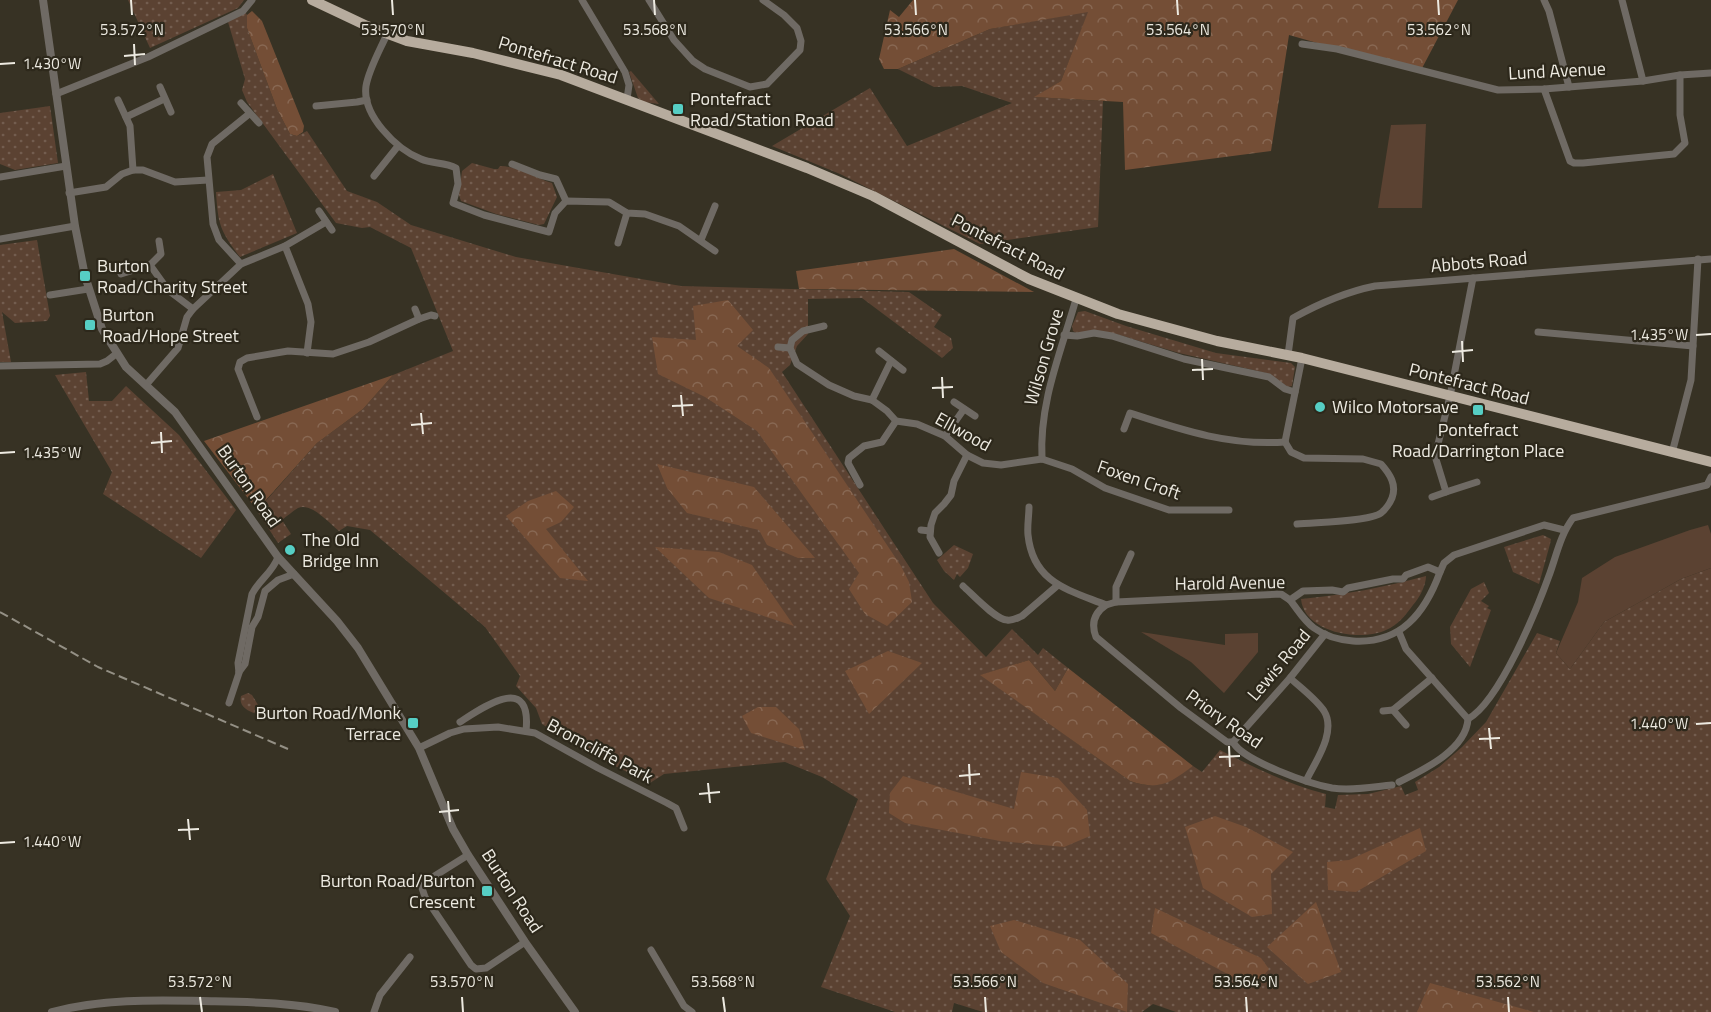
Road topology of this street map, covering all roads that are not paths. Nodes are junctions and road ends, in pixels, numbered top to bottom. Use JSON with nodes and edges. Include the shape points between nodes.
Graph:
{"nodes":[{"id":1,"x":43,"y":0,"type":"edge"},
{"id":2,"x":252,"y":0,"type":"edge"},
{"id":3,"x":312,"y":0,"type":"edge"},
{"id":4,"x":582,"y":0,"type":"edge"},
{"id":5,"x":649,"y":0,"type":"edge"},
{"id":6,"x":763,"y":0,"type":"edge"},
{"id":7,"x":1544,"y":0,"type":"edge"},
{"id":8,"x":1622,"y":0,"type":"edge"},
{"id":9,"x":387,"y":34,"type":"junction"},
{"id":10,"x":1302,"y":44,"type":"dead end"},
{"id":11,"x":1711,"y":73,"type":"edge"},
{"id":12,"x":1680,"y":75,"type":"junction"},
{"id":13,"x":1643,"y":81,"type":"junction"},
{"id":14,"x":160,"y":87,"type":"dead end"},
{"id":15,"x":1569,"y":87,"type":"junction"},
{"id":16,"x":1544,"y":89,"type":"junction"},
{"id":17,"x":56,"y":94,"type":"junction"},
{"id":18,"x":164,"y":99,"type":"junction"},
{"id":19,"x":367,"y":99,"type":"junction"},
{"id":20,"x":627,"y":99,"type":"junction"},
{"id":21,"x":118,"y":100,"type":"dead end"},
{"id":22,"x":241,"y":103,"type":"dead end"},
{"id":23,"x":316,"y":106,"type":"dead end"},
{"id":24,"x":171,"y":112,"type":"dead end"},
{"id":25,"x":249,"y":114,"type":"junction"},
{"id":26,"x":126,"y":117,"type":"junction"},
{"id":27,"x":259,"y":123,"type":"dead end"},
{"id":28,"x":398,"y":146,"type":"junction"},
{"id":29,"x":512,"y":164,"type":"dead end"},
{"id":30,"x":66,"y":166,"type":"junction"},
{"id":31,"x":133,"y":170,"type":"junction"},
{"id":32,"x":374,"y":176,"type":"dead end"},
{"id":33,"x":0,"y":177,"type":"edge"},
{"id":34,"x":208,"y":180,"type":"junction"},
{"id":35,"x":69,"y":193,"type":"junction"},
{"id":36,"x":566,"y":201,"type":"junction"},
{"id":37,"x":715,"y":206,"type":"dead end"},
{"id":38,"x":319,"y":211,"type":"dead end"},
{"id":39,"x":627,"y":213,"type":"junction"},
{"id":40,"x":326,"y":222,"type":"junction"},
{"id":41,"x":75,"y":226,"type":"junction"},
{"id":42,"x":332,"y":230,"type":"dead end"},
{"id":43,"x":0,"y":239,"type":"edge"},
{"id":44,"x":701,"y":240,"type":"junction"},
{"id":45,"x":159,"y":242,"type":"dead end"},
{"id":46,"x":618,"y":243,"type":"dead end"},
{"id":47,"x":285,"y":246,"type":"junction"},
{"id":48,"x":715,"y":251,"type":"dead end"},
{"id":49,"x":1711,"y":259,"type":"edge"},
{"id":50,"x":1698,"y":260,"type":"junction"},
{"id":51,"x":241,"y":264,"type":"junction"},
{"id":52,"x":150,"y":265,"type":"junction"},
{"id":53,"x":121,"y":274,"type":"dead end"},
{"id":54,"x":1473,"y":278,"type":"junction"},
{"id":55,"x":88,"y":289,"type":"junction"},
{"id":56,"x":51,"y":295,"type":"dead end"},
{"id":57,"x":1076,"y":299,"type":"junction"},
{"id":58,"x":192,"y":309,"type":"junction"},
{"id":59,"x":416,"y":309,"type":"dead end"},
{"id":60,"x":435,"y":316,"type":"dead end"},
{"id":61,"x":419,"y":319,"type":"junction"},
{"id":62,"x":824,"y":326,"type":"dead end"},
{"id":63,"x":1538,"y":332,"type":"dead end"},
{"id":64,"x":1064,"y":335,"type":"junction"},
{"id":65,"x":1693,"y":346,"type":"junction"},
{"id":66,"x":778,"y":347,"type":"dead end"},
{"id":67,"x":790,"y":348,"type":"junction"},
{"id":68,"x":879,"y":351,"type":"dead end"},
{"id":69,"x":307,"y":353,"type":"junction"},
{"id":70,"x":116,"y":354,"type":"junction"},
{"id":71,"x":1288,"y":355,"type":"junction"},
{"id":72,"x":1302,"y":358,"type":"junction"},
{"id":73,"x":891,"y":361,"type":"junction"},
{"id":74,"x":0,"y":366,"type":"edge"},
{"id":75,"x":903,"y":370,"type":"dead end"},
{"id":76,"x":146,"y":385,"type":"junction"},
{"id":77,"x":1295,"y":392,"type":"junction"},
{"id":78,"x":1450,"y":396,"type":"junction"},
{"id":79,"x":872,"y":400,"type":"junction"},
{"id":80,"x":954,"y":402,"type":"dead end"},
{"id":81,"x":964,"y":409,"type":"junction"},
{"id":82,"x":975,"y":416,"type":"dead end"},
{"id":83,"x":257,"y":417,"type":"dead end"},
{"id":84,"x":896,"y":421,"type":"junction"},
{"id":85,"x":1124,"y":429,"type":"dead end"},
{"id":86,"x":945,"y":436,"type":"junction"},
{"id":87,"x":1285,"y":442,"type":"junction"},
{"id":88,"x":1672,"y":453,"type":"junction"},
{"id":89,"x":966,"y":455,"type":"junction"},
{"id":90,"x":1042,"y":459,"type":"junction"},
{"id":91,"x":1711,"y":462,"type":"edge"},
{"id":92,"x":1711,"y":477,"type":"edge"},
{"id":93,"x":1477,"y":482,"type":"dead end"},
{"id":94,"x":860,"y":485,"type":"dead end"},
{"id":95,"x":1446,"y":492,"type":"junction"},
{"id":96,"x":1432,"y":497,"type":"dead end"},
{"id":97,"x":1029,"y":507,"type":"dead end"},
{"id":98,"x":1229,"y":510,"type":"dead end"},
{"id":99,"x":1297,"y":524,"type":"dead end"},
{"id":100,"x":921,"y":530,"type":"dead end"},
{"id":101,"x":1564,"y":530,"type":"junction"},
{"id":102,"x":930,"y":531,"type":"junction"},
{"id":103,"x":939,"y":554,"type":"dead end"},
{"id":104,"x":1131,"y":554,"type":"dead end"},
{"id":105,"x":278,"y":557,"type":"junction"},
{"id":106,"x":1440,"y":572,"type":"junction"},
{"id":107,"x":294,"y":574,"type":"junction"},
{"id":108,"x":1058,"y":585,"type":"junction"},
{"id":109,"x":963,"y":586,"type":"dead end"},
{"id":110,"x":1290,"y":600,"type":"junction"},
{"id":111,"x":1116,"y":602,"type":"junction"},
{"id":112,"x":1106,"y":605,"type":"junction"},
{"id":113,"x":1399,"y":632,"type":"junction"},
{"id":114,"x":1325,"y":634,"type":"junction"},
{"id":115,"x":239,"y":673,"type":"junction"},
{"id":116,"x":1290,"y":678,"type":"junction"},
{"id":117,"x":1432,"y":678,"type":"junction"},
{"id":118,"x":229,"y":703,"type":"dead end"},
{"id":119,"x":1393,"y":710,"type":"junction"},
{"id":120,"x":1383,"y":711,"type":"dead end"},
{"id":121,"x":1468,"y":719,"type":"junction"},
{"id":122,"x":460,"y":722,"type":"dead end"},
{"id":123,"x":1406,"y":726,"type":"dead end"},
{"id":124,"x":526,"y":731,"type":"junction"},
{"id":125,"x":1233,"y":742,"type":"junction"},
{"id":126,"x":418,"y":748,"type":"junction"},
{"id":127,"x":1306,"y":781,"type":"junction"},
{"id":128,"x":684,"y":828,"type":"dead end"},
{"id":129,"x":468,"y":855,"type":"junction"},
{"id":130,"x":525,"y":942,"type":"junction"},
{"id":131,"x":651,"y":950,"type":"dead end"},
{"id":132,"x":410,"y":957,"type":"dead end"},
{"id":133,"x":52,"y":1012,"type":"edge"},
{"id":134,"x":335,"y":1012,"type":"edge"},
{"id":135,"x":374,"y":1012,"type":"edge"},
{"id":136,"x":575,"y":1012,"type":"edge"},
{"id":137,"x":692,"y":1012,"type":"edge"}],
"edges":[{"from":1,"to":17,"type":"street","name":"Burton Road"},
{"from":2,"to":17,"type":"street","via":[[243,11],[148,57]]},
{"from":3,"to":9,"type":"highway","name":"Pontefract Road"},
{"from":4,"to":20,"type":"street","via":[[626,72]]},
{"from":5,"to":6,"type":"street","via":[[674,40],[693,61],[750,87],[767,84],[800,50],[797,28]]},
{"from":7,"to":15,"type":"street"},
{"from":8,"to":13,"type":"street"},
{"from":9,"to":19,"type":"street","via":[[366,85]]},
{"from":9,"to":20,"type":"highway","name":"Pontefract Road","via":[[541,69]]},
{"from":10,"to":16,"type":"street","name":"Lund Avenue","via":[[1337,49],[1498,90]]},
{"from":11,"to":12,"type":"street","name":"Lund Avenue"},
{"from":12,"to":13,"type":"street","name":"Lund Avenue"},
{"from":12,"to":16,"type":"street","via":[[1685,143],[1674,154],[1574,163]]},
{"from":13,"to":15,"type":"street","name":"Lund Avenue"},
{"from":14,"to":18,"type":"street"},
{"from":15,"to":16,"type":"street","name":"Lund Avenue"},
{"from":17,"to":30,"type":"street","name":"Burton Road"},
{"from":18,"to":24,"type":"street"},
{"from":18,"to":26,"type":"street"},
{"from":19,"to":23,"type":"street"},
{"from":19,"to":28,"type":"street","via":[[379,126]]},
{"from":20,"to":57,"type":"highway","name":"Pontefract Road","via":[[856,188],[1015,272]]},
{"from":21,"to":26,"type":"street"},
{"from":22,"to":25,"type":"street"},
{"from":25,"to":27,"type":"street"},
{"from":25,"to":34,"type":"street","via":[[212,144],[207,157]]},
{"from":26,"to":31,"type":"street"},
{"from":28,"to":32,"type":"street"},
{"from":28,"to":36,"type":"street","via":[[422,160],[456,168],[458,184],[453,203],[484,215],[549,232],[555,213]]},
{"from":29,"to":36,"type":"street","via":[[556,178]]},
{"from":30,"to":33,"type":"street"},
{"from":30,"to":35,"type":"street","name":"Burton Road"},
{"from":31,"to":34,"type":"street","via":[[175,182]]},
{"from":31,"to":35,"type":"street","via":[[106,187]]},
{"from":34,"to":51,"type":"street","via":[[216,232]]},
{"from":35,"to":41,"type":"street","name":"Burton Road"},
{"from":36,"to":39,"type":"street","via":[[609,202]]},
{"from":37,"to":44,"type":"street"},
{"from":38,"to":40,"type":"street"},
{"from":39,"to":44,"type":"street","via":[[645,214],[679,226]]},
{"from":39,"to":46,"type":"street"},
{"from":40,"to":42,"type":"street"},
{"from":40,"to":47,"type":"street"},
{"from":41,"to":43,"type":"street"},
{"from":41,"to":55,"type":"street","name":"Burton Road"},
{"from":44,"to":48,"type":"street"},
{"from":45,"to":52,"type":"street","via":[[161,254]]},
{"from":47,"to":51,"type":"street"},
{"from":47,"to":69,"type":"street","via":[[308,304]]},
{"from":49,"to":50,"type":"street","name":"Abbots Road"},
{"from":50,"to":54,"type":"street","name":"Abbots Road"},
{"from":50,"to":65,"type":"street"},
{"from":51,"to":58,"type":"street"},
{"from":52,"to":53,"type":"street"},
{"from":52,"to":58,"type":"street","via":[[168,290]]},
{"from":54,"to":71,"type":"street","name":"Abbots Road","via":[[1375,286],[1340,295],[1293,318]]},
{"from":54,"to":78,"type":"street"},
{"from":55,"to":56,"type":"street"},
{"from":55,"to":70,"type":"street","name":"Burton Road","via":[[97,318]]},
{"from":57,"to":64,"type":"street","name":"Wilson Grove"},
{"from":57,"to":71,"type":"highway","name":"Pontefract Road","via":[[1162,327]]},
{"from":58,"to":76,"type":"street","via":[[178,348]]},
{"from":59,"to":61,"type":"street"},
{"from":60,"to":61,"type":"street"},
{"from":61,"to":69,"type":"street","via":[[333,354]]},
{"from":62,"to":67,"type":"street","via":[[803,332],[792,340]]},
{"from":63,"to":65,"type":"street"},
{"from":64,"to":77,"type":"street","via":[[1112,336],[1184,359],[1269,377]]},
{"from":64,"to":90,"type":"street","name":"Wilson Grove","via":[[1046,400]]},
{"from":65,"to":88,"type":"street","via":[[1691,380]]},
{"from":66,"to":67,"type":"street"},
{"from":67,"to":79,"type":"street","name":"Ellwood","via":[[797,364],[829,385]]},
{"from":68,"to":73,"type":"street"},
{"from":69,"to":83,"type":"street","via":[[276,352],[240,362],[238,369]]},
{"from":70,"to":74,"type":"street","via":[[100,364]]},
{"from":70,"to":76,"type":"street","name":"Burton Road"},
{"from":71,"to":72,"type":"highway","name":"Pontefract Road"},
{"from":72,"to":77,"type":"street"},
{"from":72,"to":78,"type":"highway","name":"Pontefract Road"},
{"from":73,"to":75,"type":"street"},
{"from":73,"to":79,"type":"street"},
{"from":76,"to":105,"type":"street","name":"Burton Road","via":[[175,412]]},
{"from":77,"to":87,"type":"street"},
{"from":78,"to":88,"type":"highway","name":"Pontefract Road"},
{"from":78,"to":95,"type":"street","via":[[1435,456]]},
{"from":79,"to":84,"type":"street","name":"Ellwood"},
{"from":80,"to":81,"type":"street"},
{"from":81,"to":82,"type":"street"},
{"from":81,"to":86,"type":"street"},
{"from":84,"to":86,"type":"street","name":"Ellwood","via":[[917,424]]},
{"from":84,"to":94,"type":"street","via":[[882,442],[864,446],[849,458]]},
{"from":85,"to":87,"type":"street","via":[[1130,413],[1198,435],[1262,444]]},
{"from":86,"to":89,"type":"street","name":"Ellwood"},
{"from":87,"to":99,"type":"street","via":[[1292,452],[1304,458],[1363,459],[1381,464],[1394,483],[1391,502],[1380,514]]},
{"from":88,"to":91,"type":"highway","name":"Pontefract Road"},
{"from":89,"to":90,"type":"street","name":"Ellwood","via":[[983,463],[1001,465]]},
{"from":89,"to":102,"type":"street","via":[[951,495],[935,513]]},
{"from":90,"to":98,"type":"street","name":"Foxen Croft","via":[[1072,469],[1105,488],[1169,510]]},
{"from":92,"to":101,"type":"street","via":[[1707,485],[1573,518]]},
{"from":93,"to":95,"type":"street"},
{"from":95,"to":96,"type":"street"},
{"from":97,"to":108,"type":"street","via":[[1028,536],[1035,560],[1046,577]]},
{"from":100,"to":102,"type":"street"},
{"from":101,"to":106,"type":"street","via":[[1544,525],[1504,538],[1454,555]]},
{"from":101,"to":121,"type":"street","name":"Priory Road","via":[[1521,644],[1488,702]]},
{"from":102,"to":103,"type":"street"},
{"from":104,"to":111,"type":"street","via":[[1116,587]]},
{"from":105,"to":107,"type":"street","name":"Burton Road"},
{"from":105,"to":115,"type":"street","via":[[252,594]]},
{"from":106,"to":110,"type":"street","name":"Harold Avenue","via":[[1428,567],[1403,579],[1343,592],[1303,591]]},
{"from":106,"to":113,"type":"street","via":[[1426,603]]},
{"from":107,"to":115,"type":"street","via":[[265,591]]},
{"from":107,"to":126,"type":"street","name":"Burton Road","via":[[358,648]]},
{"from":108,"to":109,"type":"street","via":[[1022,616],[1005,621]]},
{"from":108,"to":112,"type":"street"},
{"from":110,"to":111,"type":"street","name":"Harold Avenue","via":[[1281,594]]},
{"from":110,"to":114,"type":"street","via":[[1306,620]]},
{"from":111,"to":112,"type":"street","name":"Harold Avenue"},
{"from":112,"to":125,"type":"street","name":"Priory Road","via":[[1098,610],[1094,621],[1096,637],[1181,708],[1227,742]]},
{"from":113,"to":114,"type":"street","via":[[1360,641]]},
{"from":113,"to":117,"type":"street","via":[[1406,649]]},
{"from":114,"to":116,"type":"street","name":"Lewis Road"},
{"from":115,"to":118,"type":"street"},
{"from":116,"to":125,"type":"street","name":"Lewis Road"},
{"from":116,"to":127,"type":"street","via":[[1322,709],[1328,724],[1325,741]]},
{"from":117,"to":119,"type":"street"},
{"from":117,"to":121,"type":"street"},
{"from":119,"to":120,"type":"street"},
{"from":119,"to":123,"type":"street"},
{"from":121,"to":127,"type":"street","name":"Priory Road","via":[[1467,729],[1453,748],[1396,784],[1359,789]]},
{"from":122,"to":124,"type":"street","via":[[493,701],[510,698],[524,705]]},
{"from":124,"to":126,"type":"street","name":"Bromcliffe Park","via":[[498,727],[464,729]]},
{"from":124,"to":128,"type":"street","name":"Bromcliffe Park","via":[[676,808]]},
{"from":125,"to":127,"type":"street","name":"Priory Road","via":[[1242,753]]},
{"from":126,"to":129,"type":"street","name":"Burton Road"},
{"from":129,"to":130,"type":"street","name":"Burton Road"},
{"from":129,"to":130,"type":"street","via":[[425,882],[425,897],[476,969],[486,968]]},
{"from":130,"to":136,"type":"street","name":"Burton Road"},
{"from":131,"to":137,"type":"street","via":[[684,1006]]},
{"from":132,"to":135,"type":"street","via":[[380,995]]},
{"from":133,"to":134,"type":"street","via":[[95,1003],[176,1001],[275,1002]]}]}
